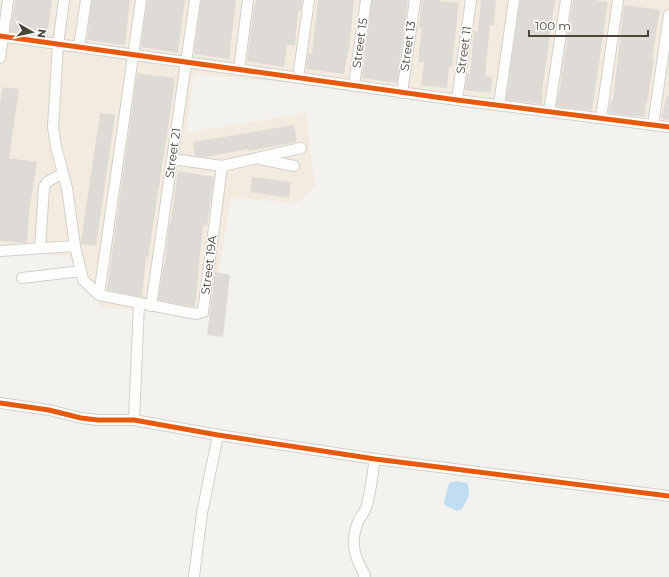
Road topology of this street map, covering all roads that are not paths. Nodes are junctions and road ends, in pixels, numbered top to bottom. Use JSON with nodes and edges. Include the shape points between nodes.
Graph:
{"nodes":[{"id":1,"x":8,"y":0,"type":"edge"},
{"id":2,"x":64,"y":0,"type":"edge"},
{"id":3,"x":86,"y":0,"type":"edge"},
{"id":4,"x":141,"y":0,"type":"edge"},
{"id":5,"x":195,"y":0,"type":"edge"},
{"id":6,"x":248,"y":0,"type":"edge"},
{"id":7,"x":309,"y":0,"type":"edge"},
{"id":8,"x":366,"y":0,"type":"edge"},
{"id":9,"x":415,"y":0,"type":"edge"},
{"id":10,"x":471,"y":0,"type":"edge"},
{"id":11,"x":514,"y":0,"type":"edge"},
{"id":12,"x":566,"y":0,"type":"edge"},
{"id":13,"x":618,"y":0,"type":"edge"},
{"id":14,"x":669,"y":15,"type":"edge"},
{"id":15,"x":2,"y":36,"type":"edge"},
{"id":16,"x":58,"y":45,"type":"junction"},
{"id":17,"x":79,"y":47,"type":"junction"},
{"id":18,"x":134,"y":55,"type":"junction"},
{"id":19,"x":0,"y":58,"type":"edge"},
{"id":20,"x":187,"y":62,"type":"junction"},
{"id":21,"x":239,"y":70,"type":"junction"},
{"id":22,"x":298,"y":78,"type":"junction"},
{"id":23,"x":354,"y":86,"type":"junction"},
{"id":24,"x":402,"y":92,"type":"junction"},
{"id":25,"x":457,"y":100,"type":"junction"},
{"id":26,"x":499,"y":106,"type":"junction"},
{"id":27,"x":549,"y":112,"type":"junction"},
{"id":28,"x":601,"y":118,"type":"junction"},
{"id":29,"x":653,"y":124,"type":"junction"},
{"id":30,"x":669,"y":126,"type":"edge"},
{"id":31,"x":301,"y":148,"type":"dead end"},
{"id":32,"x":256,"y":158,"type":"junction"},
{"id":33,"x":172,"y":159,"type":"junction"},
{"id":34,"x":222,"y":166,"type":"junction"},
{"id":35,"x":294,"y":166,"type":"dead end"},
{"id":36,"x":63,"y":173,"type":"junction"},
{"id":37,"x":75,"y":246,"type":"junction"},
{"id":38,"x":40,"y":248,"type":"junction"},
{"id":39,"x":0,"y":251,"type":"edge"},
{"id":40,"x":81,"y":272,"type":"junction"},
{"id":41,"x":22,"y":278,"type":"dead end"},
{"id":42,"x":99,"y":295,"type":"junction"},
{"id":43,"x":139,"y":304,"type":"junction"},
{"id":44,"x":151,"y":306,"type":"junction"},
{"id":45,"x":0,"y":403,"type":"edge"},
{"id":46,"x":134,"y":420,"type":"junction"},
{"id":47,"x":218,"y":435,"type":"junction"},
{"id":48,"x":374,"y":459,"type":"junction"},
{"id":49,"x":669,"y":496,"type":"edge"},
{"id":50,"x":194,"y":577,"type":"edge"},
{"id":51,"x":364,"y":577,"type":"edge"}],
"edges":[{"from":1,"to":15,"type":"street"},
{"from":2,"to":16,"type":"street"},
{"from":3,"to":17,"type":"street"},
{"from":4,"to":18,"type":"street"},
{"from":5,"to":20,"type":"street","name":"Street 21"},
{"from":6,"to":21,"type":"street"},
{"from":7,"to":22,"type":"street"},
{"from":8,"to":23,"type":"street","name":"Street 15"},
{"from":9,"to":24,"type":"street","name":"Street 13"},
{"from":10,"to":25,"type":"street","name":"Street 11"},
{"from":11,"to":26,"type":"street"},
{"from":12,"to":27,"type":"street"},
{"from":13,"to":28,"type":"street"},
{"from":14,"to":29,"type":"street"},
{"from":15,"to":16,"type":"street"},
{"from":15,"to":19,"type":"street"},
{"from":16,"to":17,"type":"street"},
{"from":16,"to":36,"type":"street","via":[[53,127]]},
{"from":17,"to":18,"type":"street"},
{"from":18,"to":20,"type":"street"},
{"from":18,"to":42,"type":"street"},
{"from":20,"to":21,"type":"street"},
{"from":20,"to":33,"type":"street","name":"Street 21"},
{"from":21,"to":22,"type":"street"},
{"from":22,"to":23,"type":"street"},
{"from":23,"to":24,"type":"street"},
{"from":24,"to":25,"type":"street"},
{"from":25,"to":26,"type":"street"},
{"from":26,"to":27,"type":"street"},
{"from":27,"to":28,"type":"street"},
{"from":28,"to":29,"type":"street"},
{"from":29,"to":30,"type":"street"},
{"from":31,"to":32,"type":"street"},
{"from":32,"to":34,"type":"street"},
{"from":32,"to":35,"type":"street"},
{"from":33,"to":34,"type":"street"},
{"from":33,"to":44,"type":"street","name":"Street 21"},
{"from":34,"to":44,"type":"street","name":"Street 19A","via":[[203,312],[196,314]]},
{"from":36,"to":37,"type":"street"},
{"from":36,"to":38,"type":"street","via":[[47,182],[44,187]]},
{"from":37,"to":38,"type":"street"},
{"from":37,"to":40,"type":"street"},
{"from":38,"to":39,"type":"street"},
{"from":40,"to":41,"type":"street"},
{"from":40,"to":42,"type":"street","via":[[83,280]]},
{"from":42,"to":43,"type":"street"},
{"from":43,"to":44,"type":"street"},
{"from":43,"to":46,"type":"street"},
{"from":45,"to":46,"type":"street","via":[[87,418]]},
{"from":46,"to":47,"type":"street"},
{"from":47,"to":48,"type":"street"},
{"from":47,"to":50,"type":"street","via":[[202,513]]},
{"from":48,"to":49,"type":"street"},
{"from":48,"to":51,"type":"street","via":[[366,508],[358,522],[353,550]]}]}
